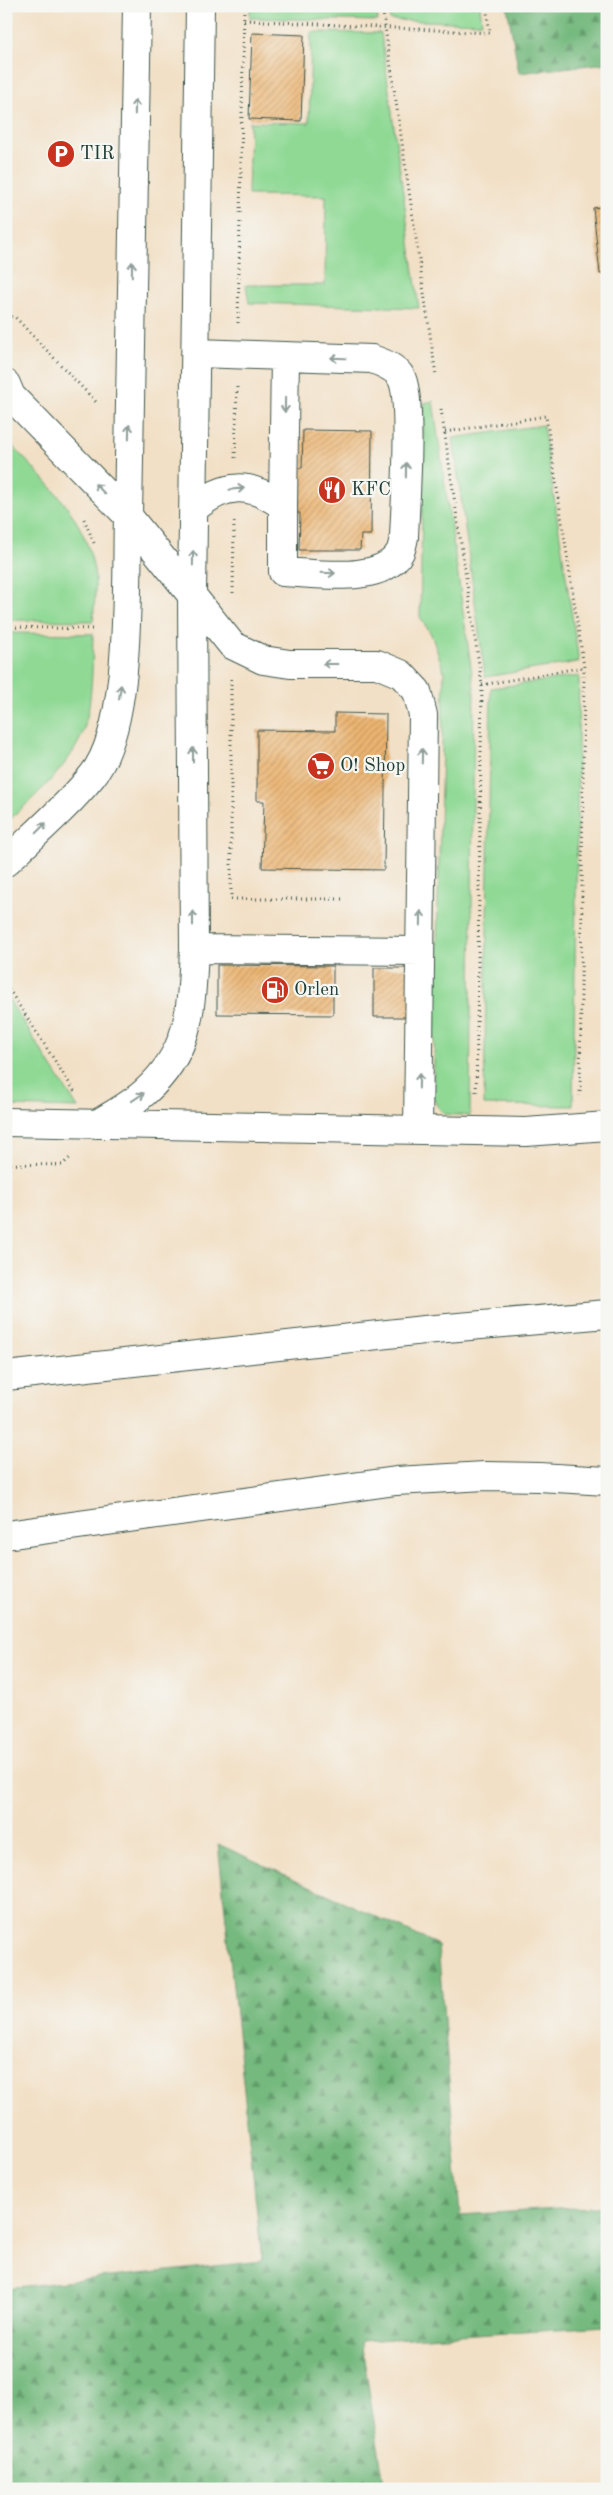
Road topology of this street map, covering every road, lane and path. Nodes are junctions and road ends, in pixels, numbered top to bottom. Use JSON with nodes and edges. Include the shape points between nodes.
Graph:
{"nodes":[{"id":1,"x":137,"y":6,"type":"edge"},
{"id":2,"x":200,"y":6,"type":"edge"},
{"id":3,"x":382,"y":6,"type":"edge"},
{"id":4,"x":486,"y":6,"type":"edge"},
{"id":5,"x":244,"y":20,"type":"dead end"},
{"id":6,"x":386,"y":28,"type":"junction"},
{"id":7,"x":197,"y":353,"type":"junction"},
{"id":8,"x":285,"y":356,"type":"junction"},
{"id":9,"x":437,"y":383,"type":"dead end"},
{"id":10,"x":6,"y":384,"type":"edge"},
{"id":11,"x":440,"y":402,"type":"dead end"},
{"id":12,"x":445,"y":432,"type":"junction"},
{"id":13,"x":283,"y":506,"type":"junction"},
{"id":14,"x":194,"y":509,"type":"junction"},
{"id":15,"x":81,"y":515,"type":"dead end"},
{"id":16,"x":128,"y":516,"type":"junction"},
{"id":17,"x":96,"y":551,"type":"dead end"},
{"id":18,"x":192,"y":598,"type":"junction"},
{"id":19,"x":6,"y":627,"type":"edge"},
{"id":20,"x":98,"y":629,"type":"dead end"},
{"id":21,"x":232,"y":645,"type":"junction"},
{"id":22,"x":584,"y":667,"type":"junction"},
{"id":23,"x":482,"y":685,"type":"junction"},
{"id":24,"x":6,"y":862,"type":"edge"},
{"id":25,"x":344,"y":899,"type":"dead end"},
{"id":26,"x":194,"y":948,"type":"junction"},
{"id":27,"x":420,"y":951,"type":"junction"},
{"id":28,"x":6,"y":985,"type":"edge"},
{"id":29,"x":77,"y":1094,"type":"dead end"},
{"id":30,"x":580,"y":1099,"type":"dead end"},
{"id":31,"x":476,"y":1103,"type":"dead end"},
{"id":32,"x":6,"y":1122,"type":"edge"},
{"id":33,"x":97,"y":1124,"type":"junction"},
{"id":34,"x":607,"y":1126,"type":"edge"},
{"id":35,"x":418,"y":1130,"type":"junction"},
{"id":36,"x":607,"y":1314,"type":"edge"},
{"id":37,"x":6,"y":1376,"type":"edge"},
{"id":38,"x":607,"y":1481,"type":"edge"},
{"id":39,"x":6,"y":1534,"type":"edge"}],
"edges":[{"from":16,"to":1,"type":"street","one_way":true},
{"from":2,"to":7,"type":"street"},
{"from":3,"to":6,"type":"path"},
{"from":4,"to":6,"type":"path","via":[[490,33]]},
{"from":5,"to":6,"type":"path"},
{"from":6,"to":9,"type":"path"},
{"from":7,"to":8,"type":"street"},
{"from":7,"to":14,"type":"street"},
{"from":8,"to":13,"type":"street","one_way":true},
{"from":13,"to":8,"type":"street","one_way":true,"via":[[283,572],[370,573],[382,569],[400,552],[404,537],[407,414],[401,377],[372,359]]},
{"from":16,"to":10,"type":"street","one_way":true,"via":[[30,417],[11,396]]},
{"from":11,"to":12,"type":"path"},
{"from":12,"to":22,"type":"path","via":[[546,416]]},
{"from":12,"to":23,"type":"path"},
{"from":14,"to":13,"type":"street","one_way":true,"via":[[213,495],[235,488],[259,490]]},
{"from":18,"to":14,"type":"street","one_way":true},
{"from":15,"to":17,"type":"path"},
{"from":16,"to":18,"type":"street"},
{"from":24,"to":16,"type":"street","one_way":true,"via":[[93,776],[106,753],[116,722],[124,660]]},
{"from":18,"to":21,"type":"street"},
{"from":26,"to":18,"type":"street","one_way":true},
{"from":19,"to":20,"type":"path"},
{"from":21,"to":25,"type":"path","via":[[231,898]]},
{"from":27,"to":21,"type":"street","one_way":true,"via":[[423,715],[417,691],[401,674],[377,664],[290,664],[263,660]]},
{"from":22,"to":23,"type":"path"},
{"from":22,"to":30,"type":"path"},
{"from":23,"to":31,"type":"path"},
{"from":26,"to":27,"type":"street"},
{"from":33,"to":26,"type":"street","one_way":true,"via":[[144,1093],[166,1070],[182,1043],[192,1000]]},
{"from":35,"to":27,"type":"street","one_way":true},
{"from":28,"to":29,"type":"path"},
{"from":32,"to":33,"type":"street"},
{"from":33,"to":35,"type":"street"},
{"from":34,"to":35,"type":"street","via":[[526,1132]]},
{"from":36,"to":37,"type":"street","via":[[414,1331]]},
{"from":38,"to":39,"type":"street","via":[[485,1476],[396,1481]]}]}
